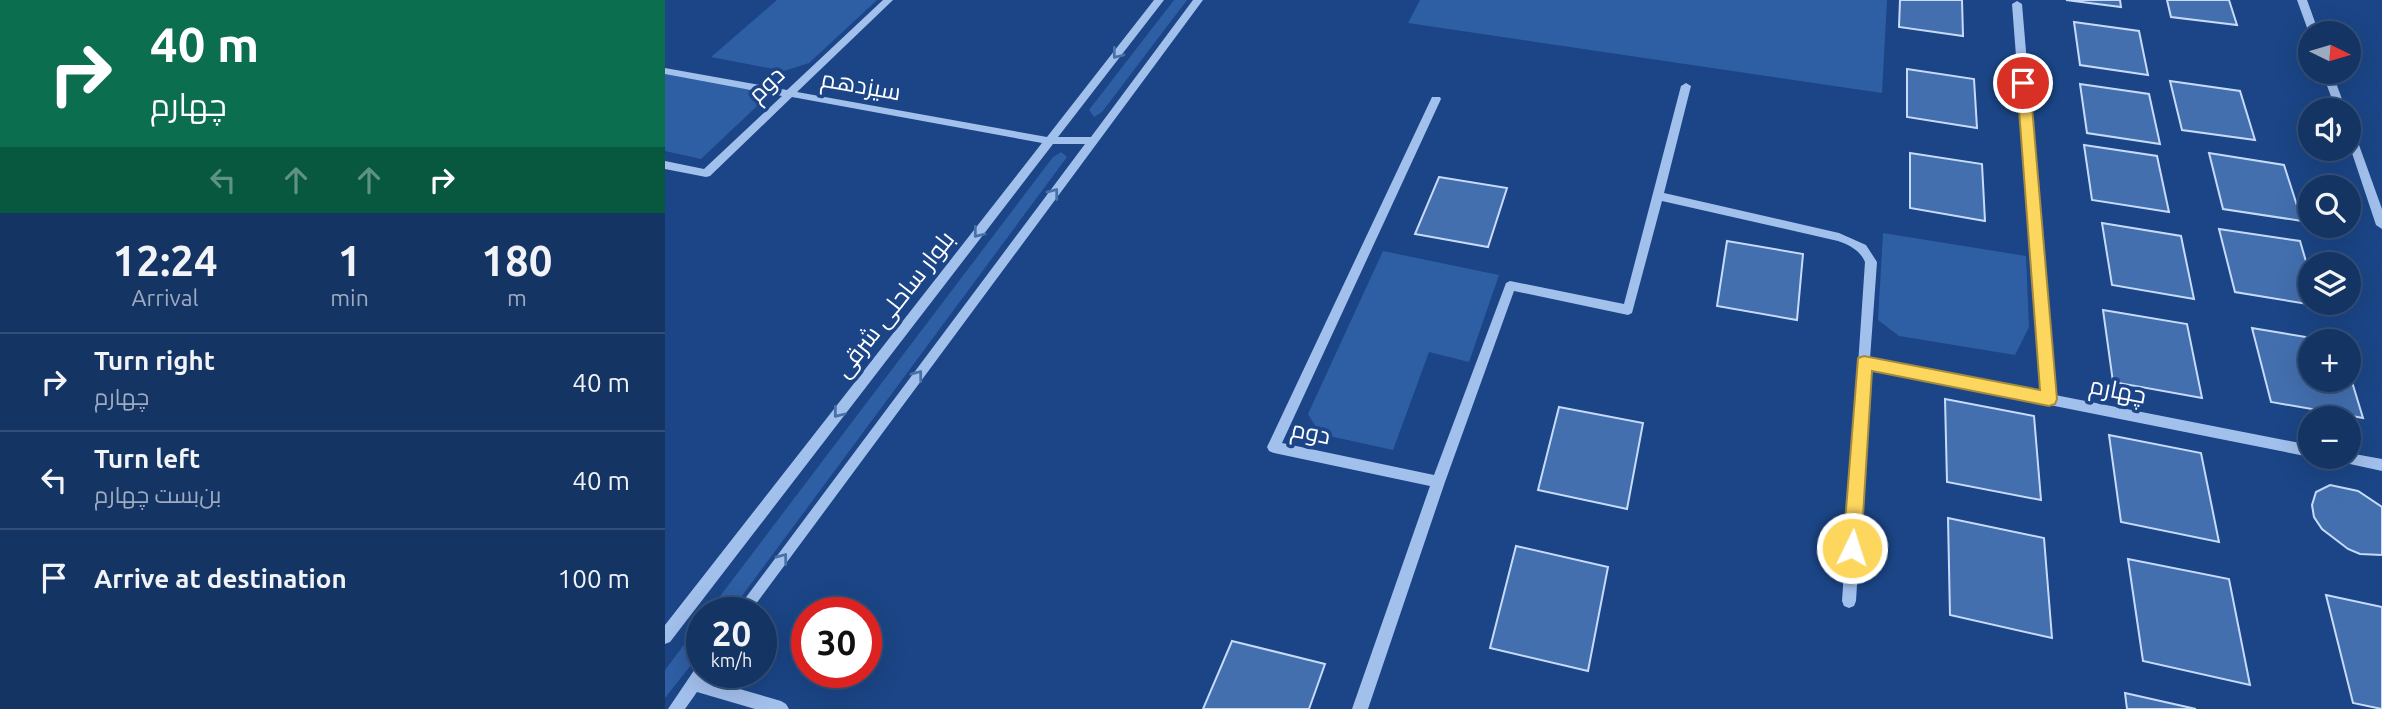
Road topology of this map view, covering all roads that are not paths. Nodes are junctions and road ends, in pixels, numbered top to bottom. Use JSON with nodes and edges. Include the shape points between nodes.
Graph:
{"nodes":[{"id":1,"x":888,"y":0,"type":"edge"},
{"id":2,"x":1159,"y":0,"type":"edge"},
{"id":3,"x":1198,"y":0,"type":"edge"},
{"id":4,"x":2302,"y":0,"type":"edge"},
{"id":5,"x":2017,"y":5,"type":"dead end"},
{"id":6,"x":2310,"y":21,"type":"edge"},
{"id":7,"x":665,"y":71,"type":"edge"},
{"id":8,"x":1686,"y":86,"type":"dead end"},
{"id":9,"x":789,"y":93,"type":"junction"},
{"id":10,"x":1436,"y":99,"type":"dead end"},
{"id":11,"x":1094,"y":140,"type":"junction"},
{"id":12,"x":1049,"y":141,"type":"junction"},
{"id":13,"x":2360,"y":161,"type":"edge"},
{"id":14,"x":665,"y":165,"type":"edge"},
{"id":15,"x":1658,"y":196,"type":"junction"},
{"id":16,"x":2382,"y":225,"type":"edge"},
{"id":17,"x":1864,"y":363,"type":"junction"},
{"id":18,"x":2049,"y":399,"type":"junction"},
{"id":19,"x":2298,"y":449,"type":"edge"},
{"id":20,"x":2361,"y":461,"type":"edge"},
{"id":21,"x":2382,"y":465,"type":"edge"},
{"id":22,"x":1439,"y":482,"type":"junction"},
{"id":23,"x":753,"y":597,"type":"edge"},
{"id":24,"x":1849,"y":601,"type":"dead end"},
{"id":25,"x":665,"y":637,"type":"edge"},
{"id":26,"x":691,"y":688,"type":"edge"},
{"id":27,"x":725,"y":688,"type":"edge"},
{"id":28,"x":677,"y":709,"type":"edge"},
{"id":29,"x":781,"y":709,"type":"edge"},
{"id":30,"x":1360,"y":709,"type":"edge"}],
"edges":[{"from":1,"to":9,"type":"street","name":"دوم"},
{"from":2,"to":12,"type":"street","name":"بلوار ساحلی شرقی","one_way":true},
{"from":3,"to":11,"type":"street"},
{"from":4,"to":6,"type":"street"},
{"from":5,"to":18,"type":"street"},
{"from":7,"to":9,"type":"street","name":"سیزدهم"},
{"from":8,"to":15,"type":"street"},
{"from":9,"to":12,"type":"street","name":"سیزدهم"},
{"from":9,"to":14,"type":"street","name":"دوم","via":[[706,173]]},
{"from":10,"to":22,"type":"street","name":"دوم","via":[[1274,447]]},
{"from":11,"to":12,"type":"street","name":"سیزدهم"},
{"from":23,"to":11,"type":"street","one_way":true},
{"from":12,"to":25,"type":"street","name":"بلوار ساحلی شرقی","one_way":true},
{"from":13,"to":16,"type":"street"},
{"from":15,"to":17,"type":"street","via":[[1861,246],[1871,262]]},
{"from":15,"to":22,"type":"street","via":[[1628,310],[1510,286]]},
{"from":17,"to":18,"type":"street","name":"چهارم"},
{"from":17,"to":24,"type":"street"},
{"from":18,"to":19,"type":"street","name":"چهارم"},
{"from":20,"to":21,"type":"street"},
{"from":22,"to":30,"type":"street"},
{"from":26,"to":28,"type":"street"},
{"from":27,"to":29,"type":"street"}]}
